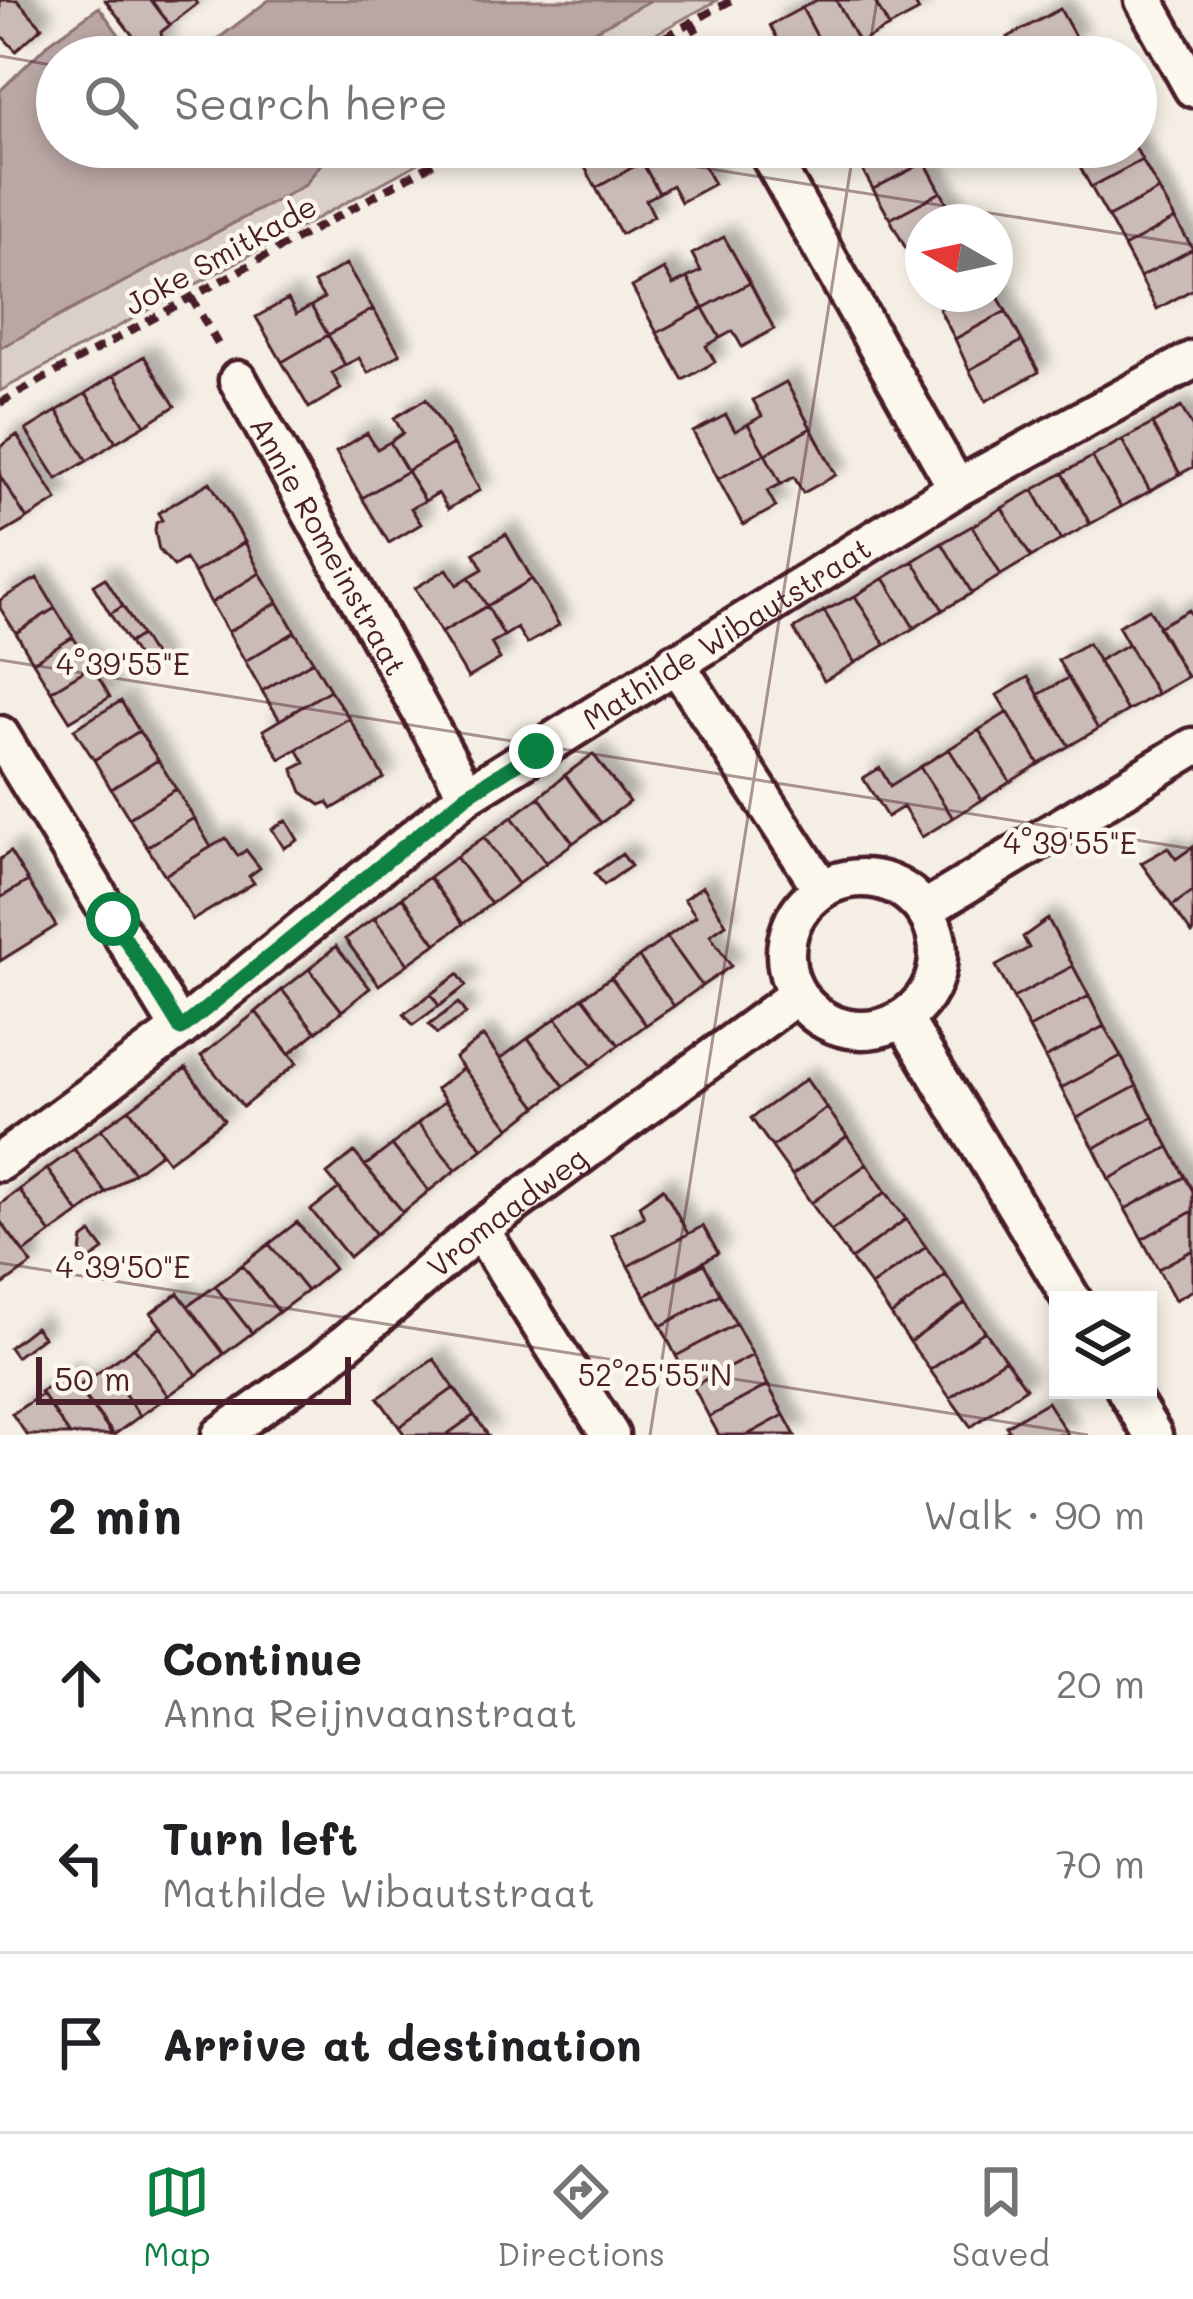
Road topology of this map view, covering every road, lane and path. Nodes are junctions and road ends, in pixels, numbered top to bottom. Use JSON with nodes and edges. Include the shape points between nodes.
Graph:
{"nodes":[{"id":1,"x":732,"y":0,"type":"edge"},
{"id":2,"x":1144,"y":0,"type":"edge"},
{"id":3,"x":691,"y":22,"type":"junction"},
{"id":4,"x":666,"y":36,"type":"edge"},
{"id":5,"x":699,"y":36,"type":"edge"},
{"id":6,"x":1193,"y":88,"type":"edge"},
{"id":7,"x":425,"y":168,"type":"edge"},
{"id":8,"x":777,"y":168,"type":"edge"},
{"id":9,"x":191,"y":297,"type":"junction"},
{"id":10,"x":1193,"y":360,"type":"edge"},
{"id":11,"x":238,"y":380,"type":"joint"},
{"id":12,"x":0,"y":403,"type":"edge"},
{"id":13,"x":957,"y":488,"type":"junction"},
{"id":14,"x":675,"y":662,"type":"junction"},
{"id":15,"x":0,"y":735,"type":"edge"},
{"id":16,"x":1193,"y":747,"type":"edge"},
{"id":17,"x":467,"y":795,"type":"junction"},
{"id":18,"x":822,"y":889,"type":"junction"},
{"id":19,"x":924,"y":910,"type":"junction"},
{"id":20,"x":797,"y":995,"type":"junction"},
{"id":21,"x":903,"y":1018,"type":"junction"},
{"id":22,"x":181,"y":1029,"type":"junction"},
{"id":23,"x":0,"y":1162,"type":"edge"},
{"id":24,"x":480,"y":1229,"type":"junction"},
{"id":25,"x":1067,"y":1291,"type":"edge"},
{"id":26,"x":1131,"y":1399,"type":"edge"},
{"id":27,"x":221,"y":1435,"type":"edge"},
{"id":28,"x":610,"y":1435,"type":"edge"},
{"id":29,"x":1153,"y":1435,"type":"edge"}],
"edges":[{"from":1,"to":3,"type":"path"},
{"from":2,"to":6,"type":"street"},
{"from":3,"to":4,"type":"path"},
{"from":3,"to":5,"type":"path"},
{"from":7,"to":9,"type":"path","name":"Joke Smitkade"},
{"from":8,"to":13,"type":"street"},
{"from":9,"to":11,"type":"path","name":"Annie Romeinstraat"},
{"from":9,"to":12,"type":"path","name":"Joke Smitkade"},
{"from":10,"to":13,"type":"street","name":"Mathilde Wibautstraat"},
{"from":11,"to":17,"type":"street","name":"Annie Romeinstraat"},
{"from":13,"to":14,"type":"street","name":"Mathilde Wibautstraat"},
{"from":14,"to":17,"type":"street","name":"Mathilde Wibautstraat"},
{"from":14,"to":18,"type":"street"},
{"from":15,"to":22,"type":"street"},
{"from":16,"to":19,"type":"street"},
{"from":17,"to":22,"type":"street","name":"Mathilde Wibautstraat"},
{"from":18,"to":19,"type":"street","via":[[852,878],[883,880]]},
{"from":18,"to":20,"type":"street","via":[[789,930],[788,972]]},
{"from":19,"to":21,"type":"street","via":[[937,966],[930,989]]},
{"from":20,"to":21,"type":"street","via":[[844,1029]]},
{"from":20,"to":24,"type":"street","name":"Vromaadweg"},
{"from":21,"to":25,"type":"street"},
{"from":22,"to":23,"type":"street","name":"Mathilde Wibautstraat"},
{"from":24,"to":27,"type":"street","name":"Vromaadweg","via":[[322,1363]]},
{"from":24,"to":28,"type":"street"},
{"from":26,"to":29,"type":"street"}]}
